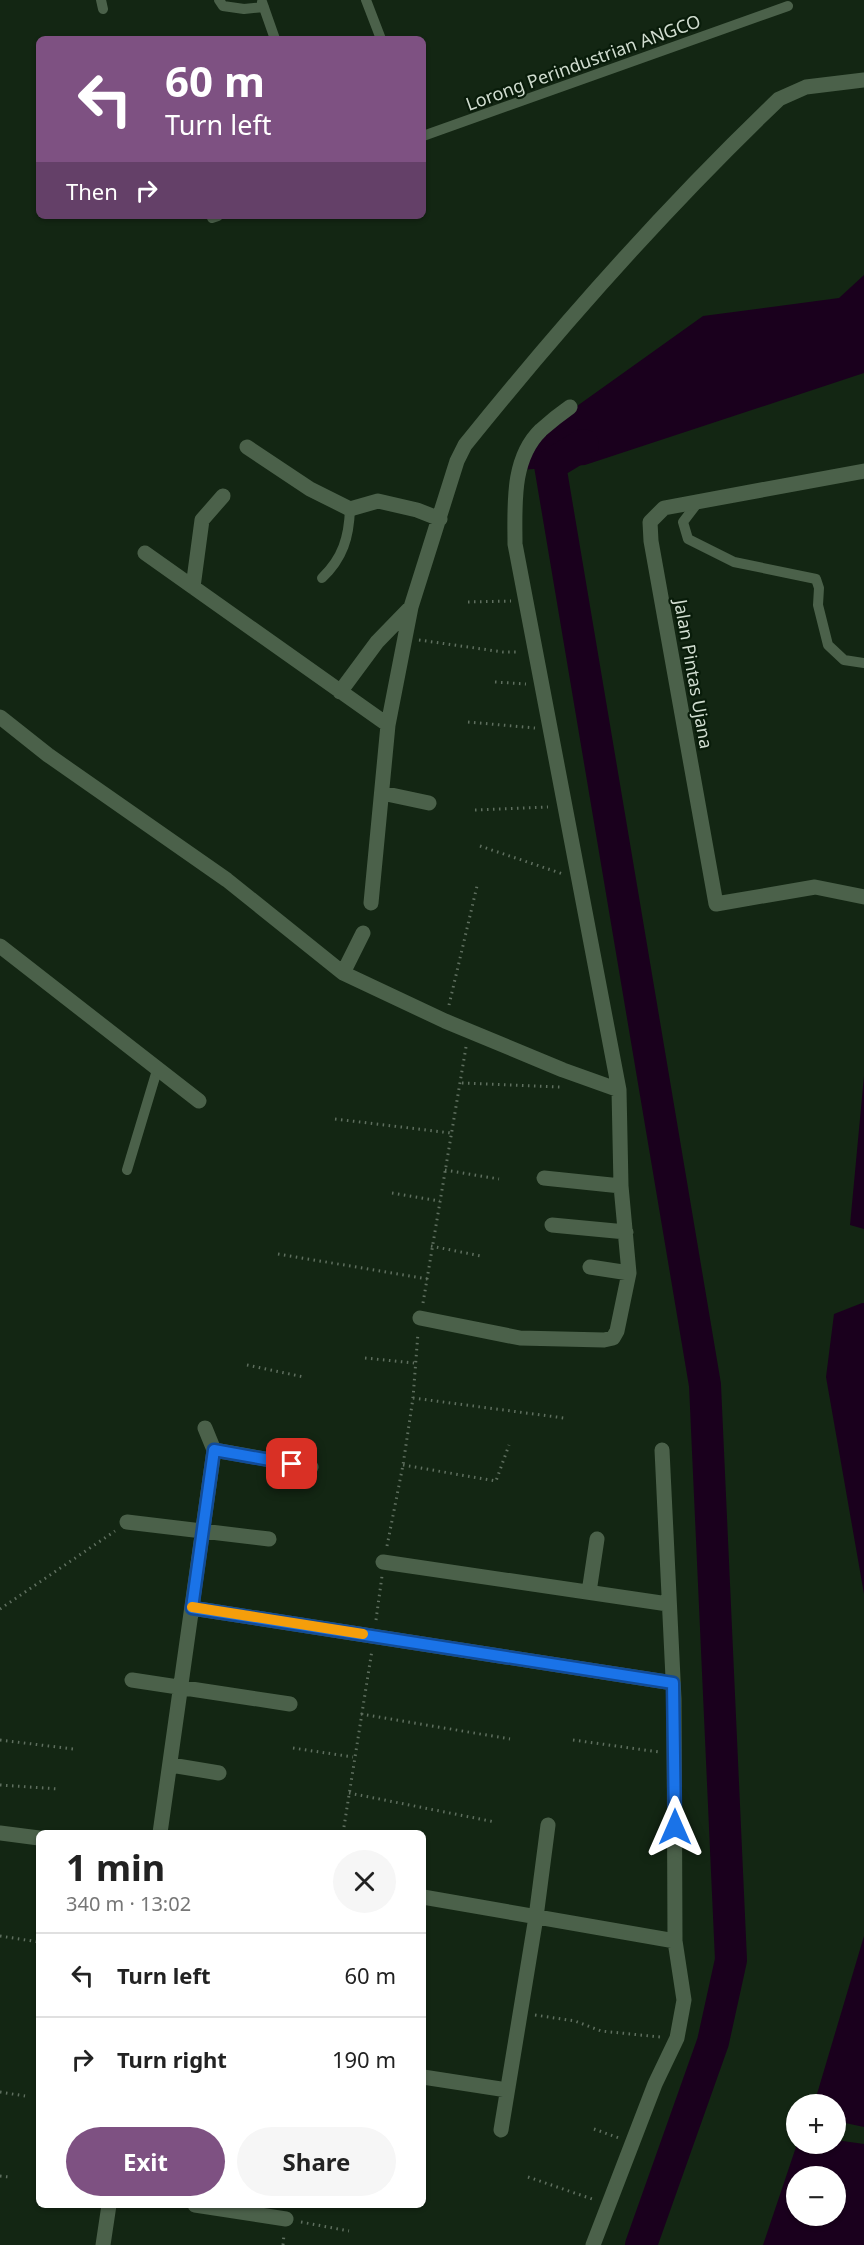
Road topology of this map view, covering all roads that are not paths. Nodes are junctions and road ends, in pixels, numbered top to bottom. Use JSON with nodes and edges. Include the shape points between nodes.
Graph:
{"nodes":[{"id":1,"x":219,"y":0,"type":"edge"},
{"id":2,"x":366,"y":0,"type":"edge"},
{"id":3,"x":263,"y":3,"type":"edge"},
{"id":4,"x":788,"y":6,"type":"dead end"},
{"id":5,"x":274,"y":36,"type":"edge"},
{"id":6,"x":380,"y":36,"type":"edge"},
{"id":7,"x":864,"y":80,"type":"edge"},
{"id":8,"x":426,"y":135,"type":"edge"},
{"id":9,"x":570,"y":407,"type":"dead end"},
{"id":10,"x":247,"y":447,"type":"dead end"},
{"id":11,"x":864,"y":471,"type":"edge"},
{"id":12,"x":222,"y":496,"type":"dead end"},
{"id":13,"x":699,"y":500,"type":"junction"},
{"id":14,"x":350,"y":509,"type":"junction"},
{"id":15,"x":440,"y":519,"type":"junction"},
{"id":16,"x":145,"y":553,"type":"dead end"},
{"id":17,"x":322,"y":578,"type":"dead end"},
{"id":18,"x":193,"y":587,"type":"junction"},
{"id":19,"x":411,"y":607,"type":"junction"},
{"id":20,"x":864,"y":663,"type":"edge"},
{"id":21,"x":340,"y":692,"type":"junction"},
{"id":22,"x":0,"y":717,"type":"edge"},
{"id":23,"x":388,"y":725,"type":"junction"},
{"id":24,"x":382,"y":793,"type":"junction"},
{"id":25,"x":429,"y":803,"type":"dead end"},
{"id":26,"x":864,"y":897,"type":"edge"},
{"id":27,"x":371,"y":903,"type":"dead end"},
{"id":28,"x":363,"y":933,"type":"dead end"},
{"id":29,"x":0,"y":946,"type":"edge"},
{"id":30,"x":343,"y":973,"type":"junction"},
{"id":31,"x":158,"y":1066,"type":"junction"},
{"id":32,"x":619,"y":1090,"type":"junction"},
{"id":33,"x":199,"y":1101,"type":"dead end"},
{"id":34,"x":127,"y":1170,"type":"dead end"},
{"id":35,"x":544,"y":1178,"type":"dead end"},
{"id":36,"x":621,"y":1186,"type":"junction"},
{"id":37,"x":552,"y":1225,"type":"dead end"},
{"id":38,"x":626,"y":1232,"type":"junction"},
{"id":39,"x":590,"y":1267,"type":"dead end"},
{"id":40,"x":629,"y":1273,"type":"junction"},
{"id":41,"x":420,"y":1318,"type":"road end"},
{"id":42,"x":206,"y":1428,"type":"dead end"},
{"id":43,"x":214,"y":1450,"type":"junction"},
{"id":44,"x":662,"y":1450,"type":"dead end"},
{"id":45,"x":311,"y":1467,"type":"dead end"},
{"id":46,"x":127,"y":1521,"type":"road end"},
{"id":47,"x":201,"y":1530,"type":"junction"},
{"id":48,"x":268,"y":1539,"type":"dead end"},
{"id":49,"x":597,"y":1539,"type":"dead end"},
{"id":50,"x":383,"y":1562,"type":"road end"},
{"id":51,"x":589,"y":1592,"type":"junction"},
{"id":52,"x":668,"y":1604,"type":"junction"},
{"id":53,"x":192,"y":1608,"type":"junction"},
{"id":54,"x":132,"y":1680,"type":"dead end"},
{"id":55,"x":673,"y":1683,"type":"junction"},
{"id":56,"x":180,"y":1688,"type":"junction"},
{"id":57,"x":290,"y":1704,"type":"dead end"},
{"id":58,"x":171,"y":1766,"type":"junction"},
{"id":59,"x":219,"y":1773,"type":"dead end"},
{"id":60,"x":548,"y":1825,"type":"dead end"},
{"id":61,"x":160,"y":1830,"type":"edge"},
{"id":62,"x":0,"y":1833,"type":"edge"},
{"id":63,"x":36,"y":1838,"type":"edge"},
{"id":64,"x":426,"y":1898,"type":"edge"},
{"id":65,"x":536,"y":1917,"type":"junction"},
{"id":66,"x":675,"y":1941,"type":"junction"},
{"id":67,"x":426,"y":2077,"type":"edge"},
{"id":68,"x":507,"y":2090,"type":"junction"},
{"id":69,"x":501,"y":2130,"type":"dead end"},
{"id":70,"x":109,"y":2208,"type":"edge"},
{"id":71,"x":214,"y":2208,"type":"edge"},
{"id":72,"x":286,"y":2219,"type":"road end"},
{"id":73,"x":103,"y":2245,"type":"edge"},
{"id":74,"x":593,"y":2245,"type":"edge"}],
"edges":[{"from":1,"to":3,"type":"lane","via":[[223,6],[244,9]]},
{"from":2,"to":6,"type":"lane"},
{"from":3,"to":5,"type":"lane"},
{"from":4,"to":8,"type":"lane","name":"Lorong Perindustrian ANGCO"},
{"from":7,"to":15,"type":"street","via":[[806,87],[779,99],[629,249],[465,445]]},
{"from":9,"to":32,"type":"street","via":[[539,431],[521,459],[515,544]]},
{"from":10,"to":14,"type":"street","via":[[310,489]]},
{"from":11,"to":13,"type":"street","name":"Jalan Pintas Ujana"},
{"from":12,"to":18,"type":"street","via":[[202,520]]},
{"from":13,"to":20,"type":"lane","via":[[682,522],[688,539],[734,562],[816,579],[828,645],[844,660]]},
{"from":13,"to":26,"type":"street","name":"Jalan Pintas Ujana","via":[[664,508],[650,522],[716,904],[815,888]]},
{"from":14,"to":15,"type":"street","via":[[378,501]]},
{"from":14,"to":17,"type":"lane","via":[[349,534],[337,563]]},
{"from":15,"to":19,"type":"street"},
{"from":16,"to":18,"type":"street"},
{"from":18,"to":21,"type":"street"},
{"from":19,"to":21,"type":"street","via":[[377,642]]},
{"from":19,"to":23,"type":"street"},
{"from":21,"to":23,"type":"street"},
{"from":22,"to":30,"type":"street","via":[[227,880]]},
{"from":23,"to":24,"type":"street"},
{"from":24,"to":25,"type":"street"},
{"from":24,"to":27,"type":"street"},
{"from":28,"to":30,"type":"street"},
{"from":29,"to":31,"type":"street"},
{"from":30,"to":32,"type":"street","via":[[445,1021]]},
{"from":31,"to":33,"type":"street"},
{"from":31,"to":34,"type":"lane"},
{"from":32,"to":36,"type":"street"},
{"from":35,"to":36,"type":"street"},
{"from":36,"to":38,"type":"street"},
{"from":37,"to":38,"type":"street"},
{"from":38,"to":40,"type":"street"},
{"from":39,"to":40,"type":"street"},
{"from":40,"to":41,"type":"street","via":[[617,1332],[613,1338],[604,1340],[520,1338]]},
{"from":42,"to":43,"type":"street"},
{"from":43,"to":45,"type":"street"},
{"from":43,"to":47,"type":"street"},
{"from":44,"to":52,"type":"street"},
{"from":46,"to":47,"type":"street"},
{"from":47,"to":48,"type":"street"},
{"from":47,"to":53,"type":"street"},
{"from":49,"to":51,"type":"street"},
{"from":50,"to":51,"type":"street"},
{"from":51,"to":52,"type":"street"},
{"from":52,"to":55,"type":"street"},
{"from":53,"to":55,"type":"street"},
{"from":53,"to":56,"type":"street"},
{"from":54,"to":56,"type":"street"},
{"from":55,"to":66,"type":"street"},
{"from":56,"to":57,"type":"street"},
{"from":56,"to":58,"type":"street"},
{"from":58,"to":59,"type":"street"},
{"from":58,"to":61,"type":"street"},
{"from":60,"to":65,"type":"street"},
{"from":62,"to":63,"type":"street"},
{"from":64,"to":65,"type":"street"},
{"from":65,"to":66,"type":"street"},
{"from":65,"to":68,"type":"street"},
{"from":66,"to":74,"type":"street","via":[[684,2000],[677,2038],[655,2084]]},
{"from":67,"to":68,"type":"street"},
{"from":68,"to":69,"type":"street"},
{"from":70,"to":73,"type":"street"},
{"from":71,"to":72,"type":"street"}]}
